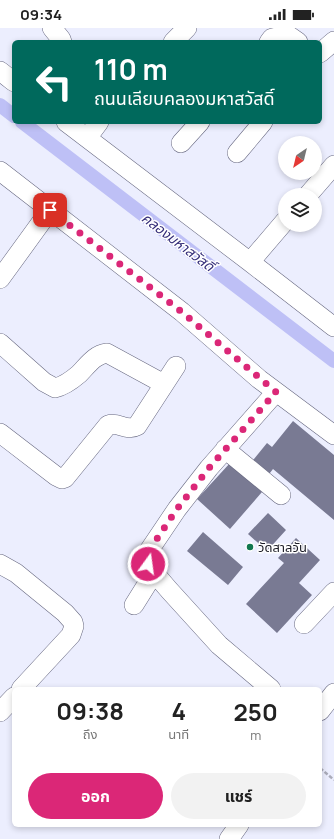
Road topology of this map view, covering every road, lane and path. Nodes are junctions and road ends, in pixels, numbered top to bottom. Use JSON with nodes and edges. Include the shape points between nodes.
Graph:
{"nodes":[{"id":1,"x":52,"y":28,"type":"edge"},
{"id":2,"x":187,"y":28,"type":"edge"},
{"id":3,"x":61,"y":40,"type":"edge"},
{"id":4,"x":175,"y":40,"type":"edge"},
{"id":5,"x":270,"y":40,"type":"edge"},
{"id":6,"x":295,"y":40,"type":"edge"},
{"id":7,"x":334,"y":41,"type":"edge"},
{"id":8,"x":322,"y":51,"type":"edge"},
{"id":9,"x":0,"y":71,"type":"edge"},
{"id":10,"x":12,"y":80,"type":"edge"},
{"id":11,"x":69,"y":124,"type":"edge"},
{"id":12,"x":98,"y":124,"type":"edge"},
{"id":13,"x":198,"y":124,"type":"edge"},
{"id":14,"x":261,"y":124,"type":"edge"},
{"id":15,"x":87,"y":138,"type":"junction"},
{"id":16,"x":181,"y":143,"type":"dead end"},
{"id":17,"x":237,"y":154,"type":"dead end"},
{"id":18,"x":334,"y":165,"type":"edge"},
{"id":19,"x":0,"y":171,"type":"edge"},
{"id":20,"x":314,"y":188,"type":"edge"},
{"id":21,"x":50,"y":210,"type":"junction"},
{"id":22,"x":278,"y":230,"type":"edge"},
{"id":23,"x":250,"y":262,"type":"junction"},
{"id":24,"x":0,"y":279,"type":"edge"},
{"id":25,"x":334,"y":327,"type":"edge"},
{"id":26,"x":0,"y":343,"type":"edge"},
{"id":27,"x":176,"y":366,"type":"dead end"},
{"id":28,"x":164,"y":384,"type":"junction"},
{"id":29,"x":276,"y":392,"type":"junction"},
{"id":30,"x":0,"y":433,"type":"edge"},
{"id":31,"x":334,"y":436,"type":"edge"},
{"id":32,"x":225,"y":449,"type":"junction"},
{"id":33,"x":281,"y":495,"type":"dead end"},
{"id":34,"x":0,"y":564,"type":"edge"},
{"id":35,"x":154,"y":573,"type":"junction"},
{"id":36,"x":334,"y":592,"type":"edge"},
{"id":37,"x":134,"y":605,"type":"dead end"},
{"id":38,"x":304,"y":624,"type":"dead end"},
{"id":39,"x":23,"y":687,"type":"edge"},
{"id":40,"x":269,"y":687,"type":"edge"},
{"id":41,"x":334,"y":693,"type":"edge"},
{"id":42,"x":12,"y":699,"type":"edge"},
{"id":43,"x":322,"y":708,"type":"edge"},
{"id":44,"x":0,"y":712,"type":"edge"},
{"id":45,"x":322,"y":770,"type":"edge"},
{"id":46,"x":334,"y":780,"type":"edge"},
{"id":47,"x":238,"y":827,"type":"edge"},
{"id":48,"x":229,"y":839,"type":"edge"}],
"edges":[{"from":1,"to":3,"type":"street"},
{"from":2,"to":4,"type":"street"},
{"from":5,"to":6,"type":"street","via":[[288,35]]},
{"from":7,"to":8,"type":"street"},
{"from":9,"to":10,"type":"street"},
{"from":11,"to":15,"type":"street"},
{"from":12,"to":15,"type":"street"},
{"from":13,"to":16,"type":"street"},
{"from":14,"to":17,"type":"street"},
{"from":15,"to":23,"type":"street"},
{"from":18,"to":20,"type":"street"},
{"from":19,"to":21,"type":"street"},
{"from":21,"to":24,"type":"street"},
{"from":21,"to":29,"type":"street","via":[[182,312]]},
{"from":22,"to":23,"type":"street"},
{"from":23,"to":25,"type":"street"},
{"from":26,"to":28,"type":"street","via":[[44,382],[55,388],[80,373],[96,356],[107,353]]},
{"from":27,"to":28,"type":"street"},
{"from":28,"to":30,"type":"street","via":[[137,426],[129,428],[110,423],[62,479]]},
{"from":29,"to":31,"type":"street"},
{"from":29,"to":32,"type":"street"},
{"from":32,"to":33,"type":"street"},
{"from":32,"to":35,"type":"street","via":[[177,509],[148,552],[148,564]]},
{"from":34,"to":39,"type":"street","via":[[16,573],[65,612],[74,626],[71,635]]},
{"from":35,"to":37,"type":"street"},
{"from":35,"to":40,"type":"street","via":[[219,645]]},
{"from":36,"to":38,"type":"street"},
{"from":41,"to":43,"type":"street"},
{"from":42,"to":44,"type":"street"},
{"from":45,"to":46,"type":"path"},
{"from":47,"to":48,"type":"street"}]}
